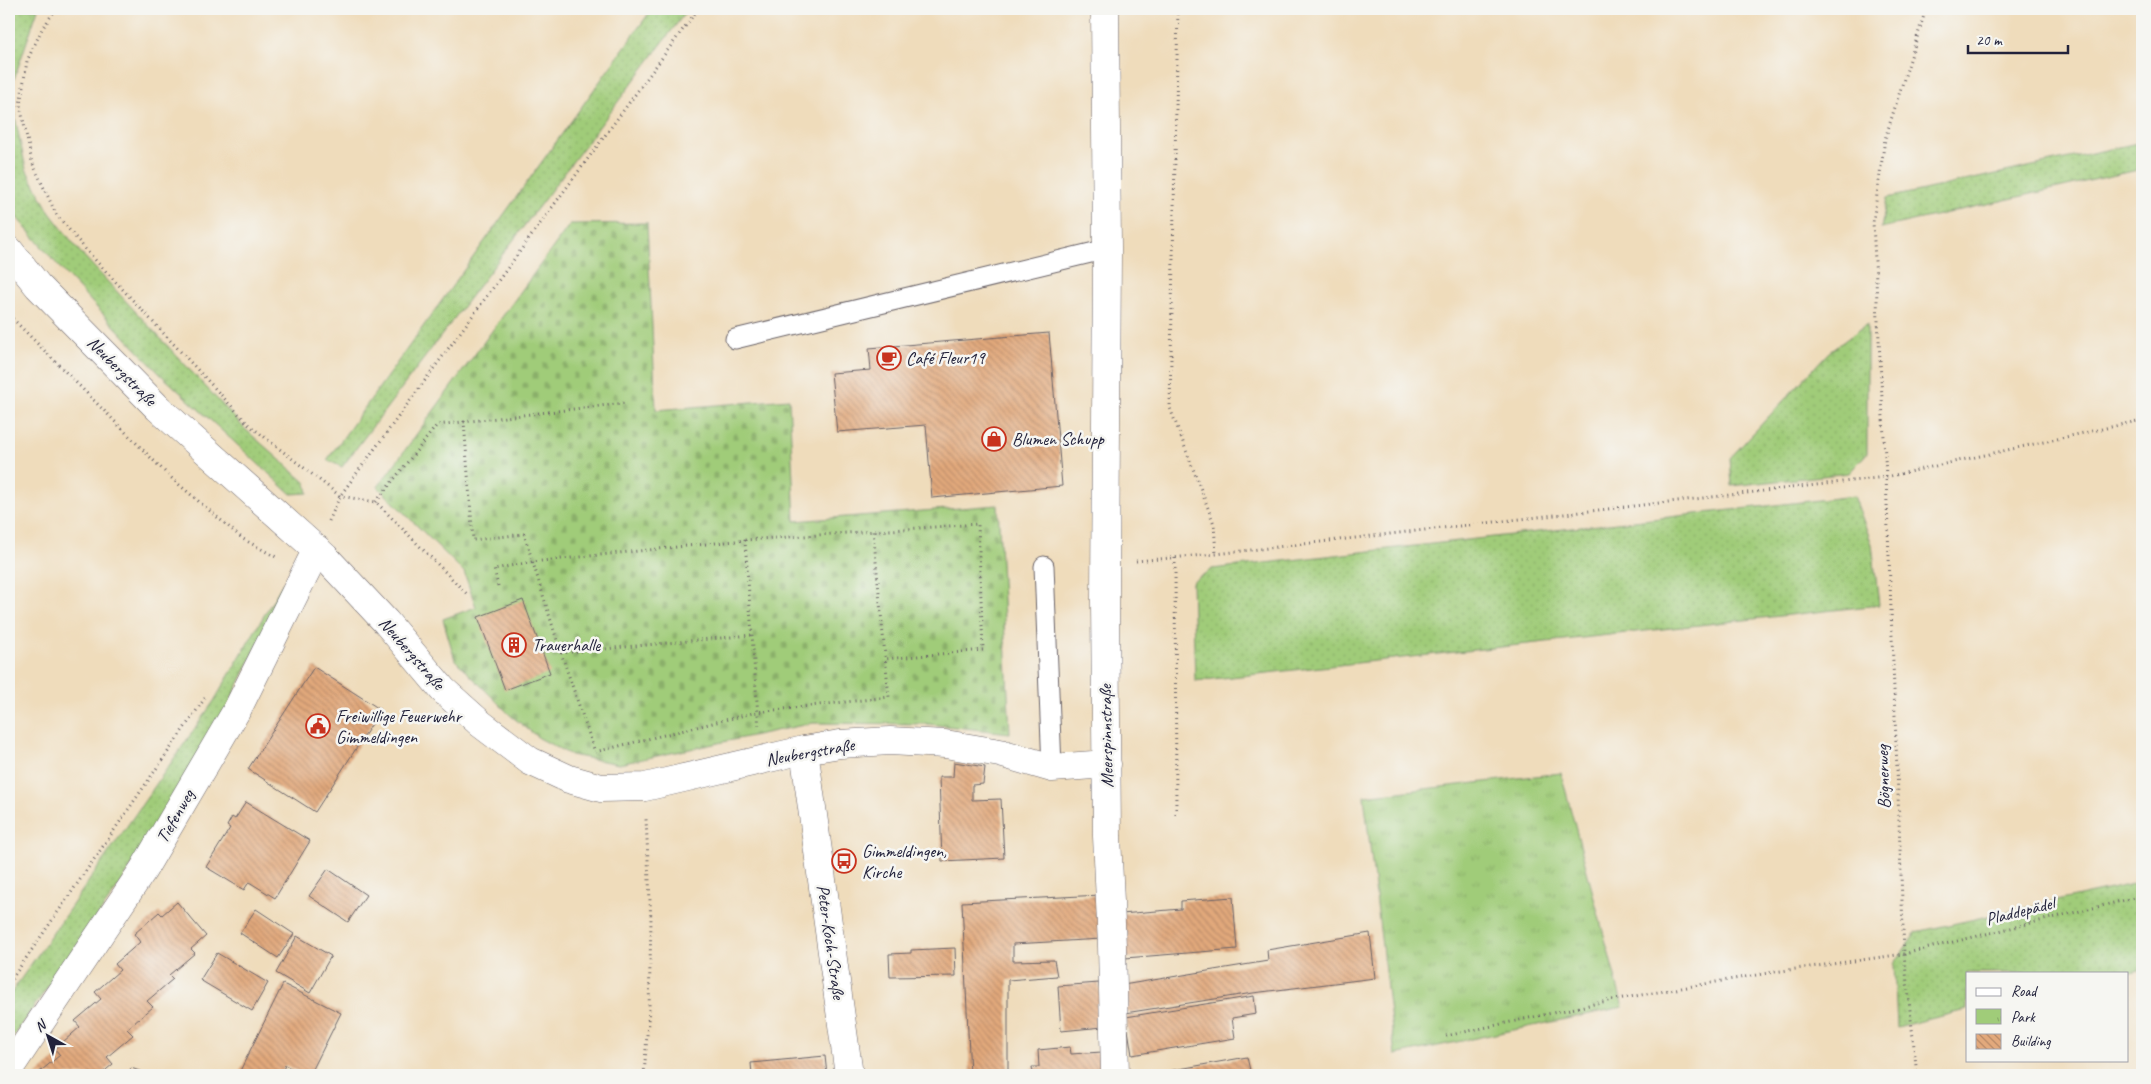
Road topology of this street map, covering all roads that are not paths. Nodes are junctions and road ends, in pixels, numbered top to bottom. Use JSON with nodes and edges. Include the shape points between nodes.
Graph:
{"nodes":[{"id":1,"x":1105,"y":9,"type":"edge"},
{"id":2,"x":1107,"y":249,"type":"junction"},
{"id":3,"x":9,"y":250,"type":"edge"},
{"id":4,"x":735,"y":339,"type":"dead end"},
{"id":5,"x":317,"y":550,"type":"junction"},
{"id":6,"x":1044,"y":566,"type":"dead end"},
{"id":7,"x":804,"y":750,"type":"junction"},
{"id":8,"x":1106,"y":764,"type":"junction"},
{"id":9,"x":1052,"y":768,"type":"junction"},
{"id":10,"x":9,"y":1069,"type":"edge"},
{"id":11,"x":850,"y":1075,"type":"edge"},
{"id":12,"x":1115,"y":1075,"type":"edge"}],
"edges":[{"from":1,"to":2,"type":"street","name":"Meerspinnstraße"},
{"from":2,"to":4,"type":"lane"},
{"from":2,"to":8,"type":"street","name":"Meerspinnstraße"},
{"from":3,"to":5,"type":"street","name":"Neubergstraße","via":[[38,286],[158,408]]},
{"from":5,"to":7,"type":"street","name":"Neubergstraße","via":[[386,622],[443,690],[481,724],[530,760],[569,780],[600,788],[645,787]]},
{"from":5,"to":10,"type":"street","name":"Tiefenweg","via":[[238,708],[143,870]]},
{"from":6,"to":9,"type":"lane"},
{"from":7,"to":9,"type":"street","name":"Neubergstraße","via":[[880,742],[945,744],[1000,753]]},
{"from":7,"to":11,"type":"street","name":"Peter-Koch-Straße"},
{"from":8,"to":9,"type":"street","name":"Neubergstraße"},
{"from":8,"to":12,"type":"street","name":"Meerspinnstraße"}]}
